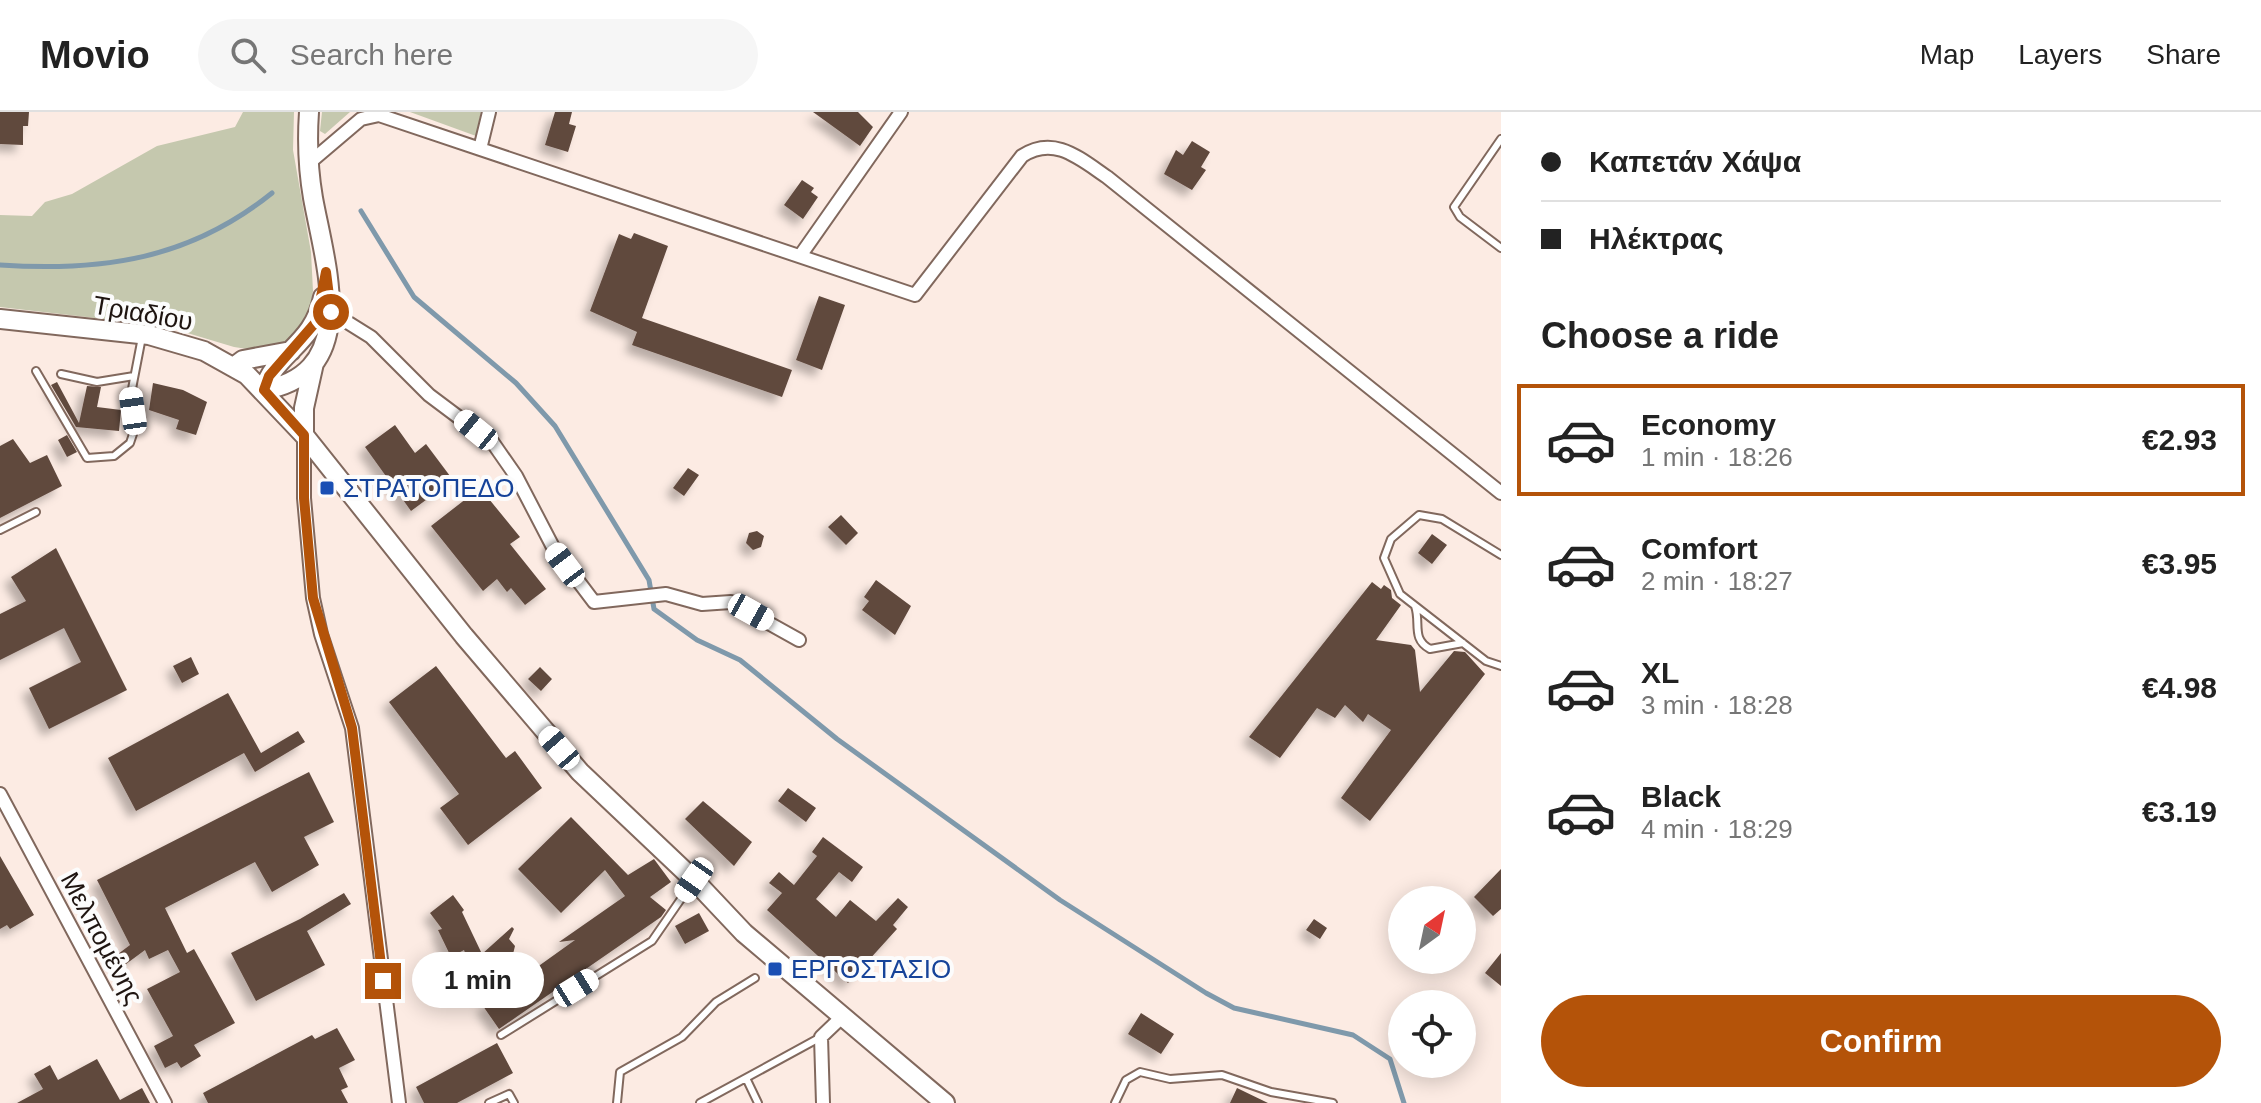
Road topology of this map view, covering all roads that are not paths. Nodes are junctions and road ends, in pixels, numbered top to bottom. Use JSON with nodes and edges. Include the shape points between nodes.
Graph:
{"nodes":[{"id":1,"x":309,"y":112,"type":"edge"},
{"id":2,"x":489,"y":112,"type":"edge"},
{"id":3,"x":901,"y":112,"type":"edge"},
{"id":4,"x":1501,"y":139,"type":"edge"},
{"id":5,"x":480,"y":149,"type":"junction"},
{"id":6,"x":308,"y":164,"type":"junction"},
{"id":7,"x":1501,"y":248,"type":"edge"},
{"id":8,"x":800,"y":256,"type":"junction"},
{"id":9,"x":326,"y":272,"type":"junction"},
{"id":10,"x":331,"y":312,"type":"junction"},
{"id":11,"x":0,"y":319,"type":"edge"},
{"id":12,"x":142,"y":334,"type":"junction"},
{"id":13,"x":297,"y":348,"type":"junction"},
{"id":14,"x":315,"y":362,"type":"junction"},
{"id":15,"x":235,"y":366,"type":"junction"},
{"id":16,"x":36,"y":371,"type":"dead end"},
{"id":17,"x":61,"y":374,"type":"dead end"},
{"id":18,"x":134,"y":376,"type":"junction"},
{"id":19,"x":264,"y":390,"type":"junction"},
{"id":20,"x":304,"y":435,"type":"junction"},
{"id":21,"x":1501,"y":493,"type":"edge"},
{"id":22,"x":36,"y":512,"type":"dead end"},
{"id":23,"x":0,"y":530,"type":"edge"},
{"id":24,"x":1501,"y":555,"type":"edge"},
{"id":25,"x":1415,"y":606,"type":"junction"},
{"id":26,"x":799,"y":640,"type":"dead end"},
{"id":27,"x":1463,"y":643,"type":"junction"},
{"id":28,"x":1501,"y":666,"type":"edge"},
{"id":29,"x":0,"y":794,"type":"edge"},
{"id":30,"x":694,"y":880,"type":"junction"},
{"id":31,"x":755,"y":978,"type":"dead end"},
{"id":32,"x":842,"y":1017,"type":"junction"},
{"id":33,"x":501,"y":1035,"type":"dead end"},
{"id":34,"x":821,"y":1037,"type":"junction"},
{"id":35,"x":746,"y":1078,"type":"junction"},
{"id":36,"x":165,"y":1103,"type":"edge"},
{"id":37,"x":399,"y":1103,"type":"edge"},
{"id":38,"x":489,"y":1103,"type":"edge"},
{"id":39,"x":514,"y":1103,"type":"edge"},
{"id":40,"x":617,"y":1103,"type":"edge"},
{"id":41,"x":700,"y":1103,"type":"edge"},
{"id":42,"x":758,"y":1103,"type":"edge"},
{"id":43,"x":823,"y":1103,"type":"edge"},
{"id":44,"x":945,"y":1103,"type":"edge"},
{"id":45,"x":1115,"y":1103,"type":"edge"},
{"id":46,"x":1333,"y":1103,"type":"edge"}],
"edges":[{"from":1,"to":6,"type":"main road"},
{"from":2,"to":5,"type":"street"},
{"from":3,"to":8,"type":"street"},
{"from":4,"to":7,"type":"lane","via":[[1454,207]]},
{"from":5,"to":6,"type":"street","via":[[369,114]]},
{"from":5,"to":8,"type":"street"},
{"from":6,"to":9,"type":"main road"},
{"from":8,"to":21,"type":"street","via":[[915,295],[1022,156],[1045,145],[1060,149],[1107,177]]},
{"from":9,"to":10,"type":"main road"},
{"from":9,"to":13,"type":"main road","via":[[319,317]]},
{"from":10,"to":14,"type":"main road"},
{"from":10,"to":26,"type":"street","via":[[371,337],[429,395],[493,443],[554,549],[594,602],[666,594],[702,604],[731,602]]},
{"from":11,"to":12,"type":"main road","name":"Τριαδίου"},
{"from":12,"to":15,"type":"main road","name":"Τριαδίου","via":[[190,346]]},
{"from":12,"to":18,"type":"lane"},
{"from":13,"to":15,"type":"main road"},
{"from":13,"to":19,"type":"main road","via":[[269,376]]},
{"from":14,"to":19,"type":"main road","via":[[285,384]]},
{"from":14,"to":20,"type":"main road","via":[[304,408]]},
{"from":15,"to":19,"type":"main road","name":"Τριαδίου"},
{"from":16,"to":18,"type":"lane","via":[[87,458],[114,456],[130,443],[135,428]]},
{"from":17,"to":18,"type":"lane","via":[[97,382]]},
{"from":19,"to":20,"type":"main road","name":"Τριαδίου"},
{"from":20,"to":30,"type":"main road","name":"Τριαδίου","via":[[538,725]]},
{"from":20,"to":37,"type":"street","via":[[313,598],[352,728]]},
{"from":22,"to":23,"type":"lane"},
{"from":24,"to":25,"type":"lane","via":[[1442,519],[1412,518],[1391,539],[1384,558],[1400,594]]},
{"from":25,"to":27,"type":"lane"},
{"from":25,"to":27,"type":"lane","via":[[1422,644],[1430,649]]},
{"from":27,"to":28,"type":"lane"},
{"from":29,"to":36,"type":"street","name":"Μελπομένης"},
{"from":30,"to":32,"type":"main road","name":"Τριαδίου","via":[[744,933]]},
{"from":30,"to":33,"type":"lane","via":[[652,941]]},
{"from":31,"to":40,"type":"lane","via":[[716,1002],[682,1037],[620,1072]]},
{"from":32,"to":34,"type":"street"},
{"from":32,"to":44,"type":"main road","name":"Τριαδίου"},
{"from":34,"to":35,"type":"lane"},
{"from":34,"to":43,"type":"street"},
{"from":35,"to":41,"type":"lane"},
{"from":35,"to":42,"type":"lane"},
{"from":38,"to":39,"type":"lane","via":[[509,1094]]},
{"from":45,"to":46,"type":"lane","via":[[1126,1080],[1140,1072],[1165,1078],[1222,1075],[1271,1092]]}]}
